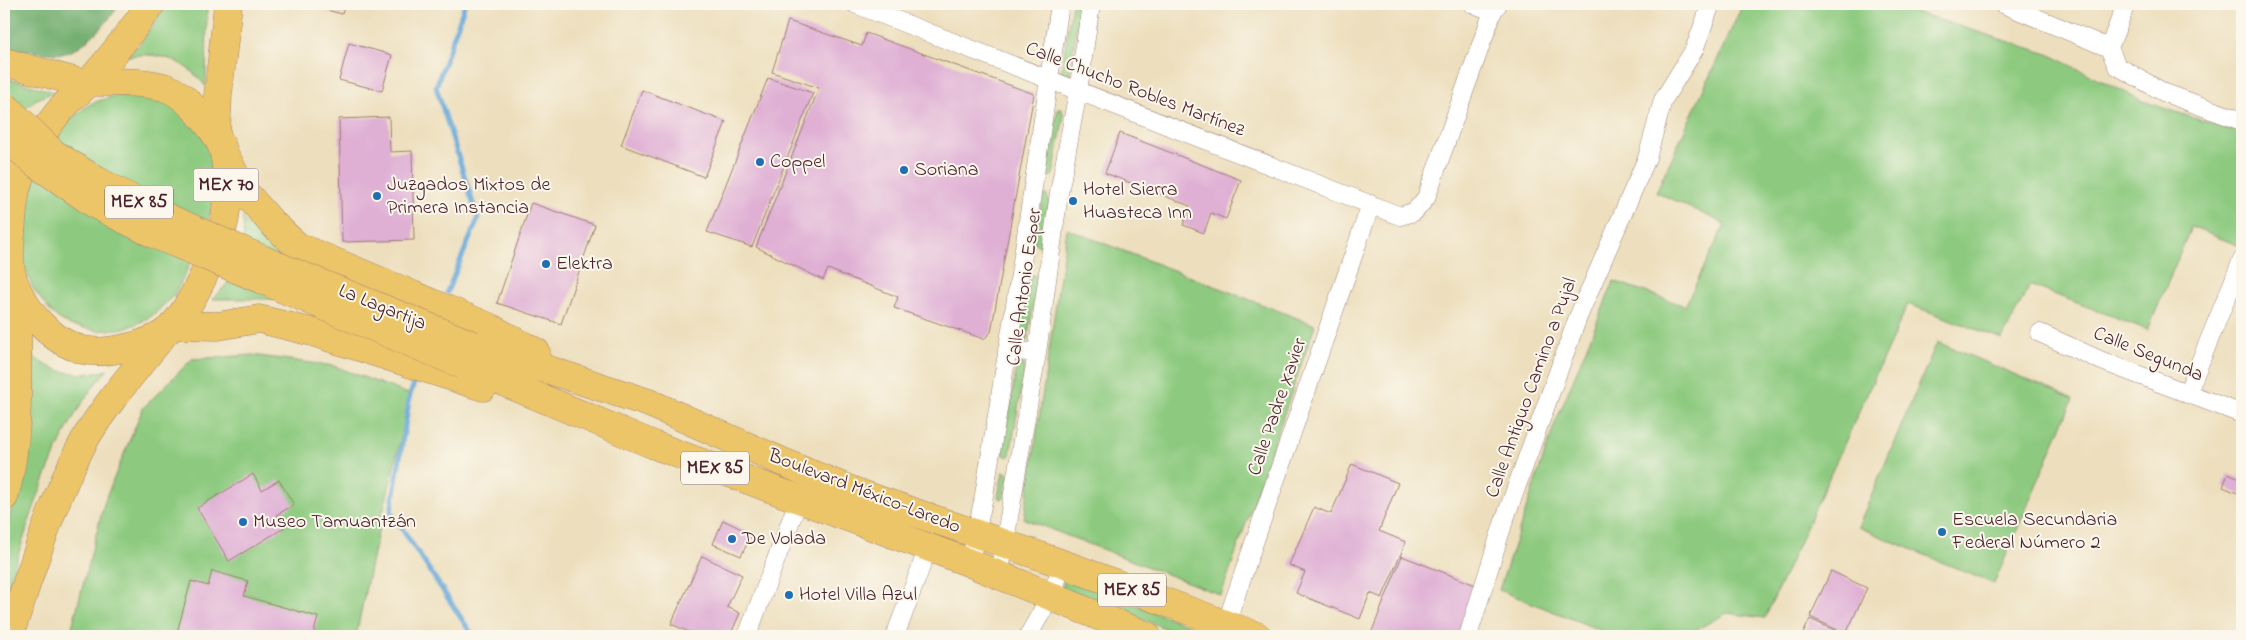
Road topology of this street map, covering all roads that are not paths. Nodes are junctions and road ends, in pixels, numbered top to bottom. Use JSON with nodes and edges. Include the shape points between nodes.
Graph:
{"nodes":[{"id":1,"x":150,"y":4,"type":"edge"},
{"id":2,"x":228,"y":4,"type":"edge"},
{"id":3,"x":855,"y":4,"type":"edge"},
{"id":4,"x":1060,"y":4,"type":"edge"},
{"id":5,"x":1091,"y":4,"type":"edge"},
{"id":6,"x":1474,"y":4,"type":"edge"},
{"id":7,"x":1710,"y":4,"type":"edge"},
{"id":8,"x":2003,"y":4,"type":"edge"},
{"id":9,"x":2126,"y":4,"type":"edge"},
{"id":10,"x":878,"y":8,"type":"edge"},
{"id":11,"x":1496,"y":8,"type":"edge"},
{"id":12,"x":2109,"y":48,"type":"junction"},
{"id":13,"x":4,"y":62,"type":"edge"},
{"id":14,"x":1048,"y":79,"type":"junction"},
{"id":15,"x":88,"y":83,"type":"junction"},
{"id":16,"x":1078,"y":91,"type":"junction"},
{"id":17,"x":4,"y":105,"type":"edge"},
{"id":18,"x":2242,"y":121,"type":"edge"},
{"id":19,"x":4,"y":136,"type":"edge"},
{"id":20,"x":220,"y":143,"type":"junction"},
{"id":21,"x":1371,"y":204,"type":"junction"},
{"id":22,"x":319,"y":255,"type":"junction"},
{"id":23,"x":2242,"y":260,"type":"edge"},
{"id":24,"x":1022,"y":262,"type":"junction"},
{"id":25,"x":1049,"y":266,"type":"junction"},
{"id":26,"x":10,"y":267,"type":"edge"},
{"id":27,"x":289,"y":281,"type":"junction"},
{"id":28,"x":169,"y":329,"type":"junction"},
{"id":29,"x":312,"y":332,"type":"junction"},
{"id":30,"x":2040,"y":333,"type":"dead end"},
{"id":31,"x":1007,"y":350,"type":"junction"},
{"id":32,"x":1037,"y":353,"type":"junction"},
{"id":33,"x":468,"y":355,"type":"junction"},
{"id":34,"x":602,"y":386,"type":"junction"},
{"id":35,"x":2187,"y":394,"type":"junction"},
{"id":36,"x":2242,"y":414,"type":"edge"},
{"id":37,"x":654,"y":445,"type":"junction"},
{"id":38,"x":4,"y":497,"type":"edge"},
{"id":39,"x":799,"y":499,"type":"junction"},
{"id":40,"x":976,"y":534,"type":"junction"},
{"id":41,"x":1006,"y":545,"type":"junction"},
{"id":42,"x":928,"y":548,"type":"junction"},
{"id":43,"x":970,"y":563,"type":"junction"},
{"id":44,"x":1063,"y":564,"type":"junction"},
{"id":45,"x":999,"y":576,"type":"junction"},
{"id":46,"x":1050,"y":597,"type":"junction"},
{"id":47,"x":1226,"y":624,"type":"junction"},
{"id":48,"x":9,"y":636,"type":"edge"},
{"id":49,"x":747,"y":636,"type":"edge"},
{"id":50,"x":895,"y":636,"type":"edge"},
{"id":51,"x":1028,"y":636,"type":"edge"},
{"id":52,"x":1147,"y":636,"type":"edge"},
{"id":53,"x":1257,"y":636,"type":"edge"},
{"id":54,"x":1468,"y":636,"type":"edge"}],
"edges":[{"from":1,"to":15,"type":"main road"},
{"from":2,"to":20,"type":"main road","number":"MEX 70","via":[[218,95]]},
{"from":3,"to":10,"type":"street","name":"Calle Chucho Robles Martínez"},
{"from":4,"to":14,"type":"street","name":"Calle Antonio Esper"},
{"from":5,"to":16,"type":"street","name":"Calle Antonio Esper"},
{"from":6,"to":11,"type":"street"},
{"from":7,"to":54,"type":"street","name":"Calle Antiguo Camino a Pujal","via":[[1694,50],[1663,100],[1646,158],[1578,317],[1503,524]]},
{"from":8,"to":12,"type":"street"},
{"from":9,"to":12,"type":"street"},
{"from":10,"to":14,"type":"street","name":"Calle Chucho Robles Martínez"},
{"from":11,"to":21,"type":"street","name":"Calle Chucho Robles Martínez","via":[[1426,198],[1414,212],[1400,216]]},
{"from":12,"to":18,"type":"street","via":[[2117,66],[2165,93]]},
{"from":13,"to":15,"type":"main road"},
{"from":14,"to":16,"type":"street","name":"Calle Chucho Robles Martínez"},
{"from":14,"to":24,"type":"street","name":"Calle Antonio Esper"},
{"from":15,"to":20,"type":"main road","via":[[123,82],[165,88],[188,101]]},
{"from":15,"to":26,"type":"main road","via":[[57,114],[17,184]]},
{"from":16,"to":21,"type":"street","name":"Calle Chucho Robles Martínez"},
{"from":16,"to":25,"type":"street","name":"Calle Antonio Esper"},
{"from":17,"to":27,"type":"main road","number":"MEX 85","bridge":true,"via":[[53,153],[96,180]]},
{"from":19,"to":27,"type":"main road","number":"MEX 85","bridge":true,"via":[[38,165],[96,205],[156,235]]},
{"from":20,"to":22,"type":"main road","via":[[242,189],[272,223],[298,246]]},
{"from":20,"to":28,"type":"main road","number":"MEX 70","via":[[226,188],[224,222],[200,286]]},
{"from":21,"to":47,"type":"street","name":"Calle Padre Xavier"},
{"from":22,"to":29,"type":"main road","via":[[303,264],[294,277],[286,300],[291,316]]},
{"from":22,"to":34,"type":"main road","via":[[489,327]]},
{"from":23,"to":35,"type":"street"},
{"from":24,"to":25,"type":"street"},
{"from":24,"to":31,"type":"street","name":"Calle Antonio Esper"},
{"from":25,"to":32,"type":"street","name":"Calle Antonio Esper"},
{"from":26,"to":28,"type":"main road","via":[[27,308],[46,329],[83,350],[109,351],[134,346]]},
{"from":26,"to":38,"type":"main road","via":[[17,404]]},
{"from":27,"to":33,"type":"main road","name":"La Lagartija","number":"MEX 85","bridge":true},
{"from":28,"to":29,"type":"main road","via":[[258,319]]},
{"from":28,"to":48,"type":"main road","number":"MEX 70","via":[[85,439],[58,495]]},
{"from":29,"to":37,"type":"main road"},
{"from":30,"to":35,"type":"street","name":"Calle Segunda"},
{"from":31,"to":32,"type":"street"},
{"from":31,"to":40,"type":"street","name":"Calle Antonio Esper"},
{"from":32,"to":41,"type":"street","name":"Calle Antonio Esper"},
{"from":33,"to":34,"type":"main road","name":"Boulevard México-Laredo","number":"MEX 85"},
{"from":33,"to":37,"type":"main road","name":"Boulevard México-Laredo","number":"MEX 85"},
{"from":34,"to":40,"type":"main road","name":"Boulevard México-Laredo","number":"MEX 85","via":[[649,403],[799,469]]},
{"from":35,"to":36,"type":"street","name":"Calle Segunda"},
{"from":37,"to":39,"type":"main road","name":"Boulevard México-Laredo","number":"MEX 85"},
{"from":39,"to":42,"type":"main road","name":"Boulevard México-Laredo","number":"MEX 85"},
{"from":39,"to":49,"type":"street"},
{"from":40,"to":41,"type":"main road","name":"Boulevard México-Laredo","number":"MEX 85"},
{"from":40,"to":43,"type":"street","name":"Calle Antonio Esper"},
{"from":41,"to":44,"type":"main road","name":"Boulevard México-Laredo","number":"MEX 85"},
{"from":41,"to":45,"type":"street","name":"Calle Antonio Esper"},
{"from":42,"to":43,"type":"main road","name":"Boulevard México-Laredo","number":"MEX 85"},
{"from":42,"to":50,"type":"street"},
{"from":43,"to":45,"type":"main road","name":"Boulevard México-Laredo","number":"MEX 85"},
{"from":44,"to":46,"type":"street"},
{"from":44,"to":47,"type":"main road","name":"Boulevard México-Laredo","number":"MEX 85"},
{"from":45,"to":46,"type":"main road","name":"Boulevard México-Laredo","number":"MEX 85"},
{"from":46,"to":51,"type":"street"},
{"from":46,"to":52,"type":"main road","name":"Boulevard México-Laredo","number":"MEX 85"},
{"from":47,"to":53,"type":"main road","name":"Boulevard México-Laredo","number":"MEX 85"}]}
